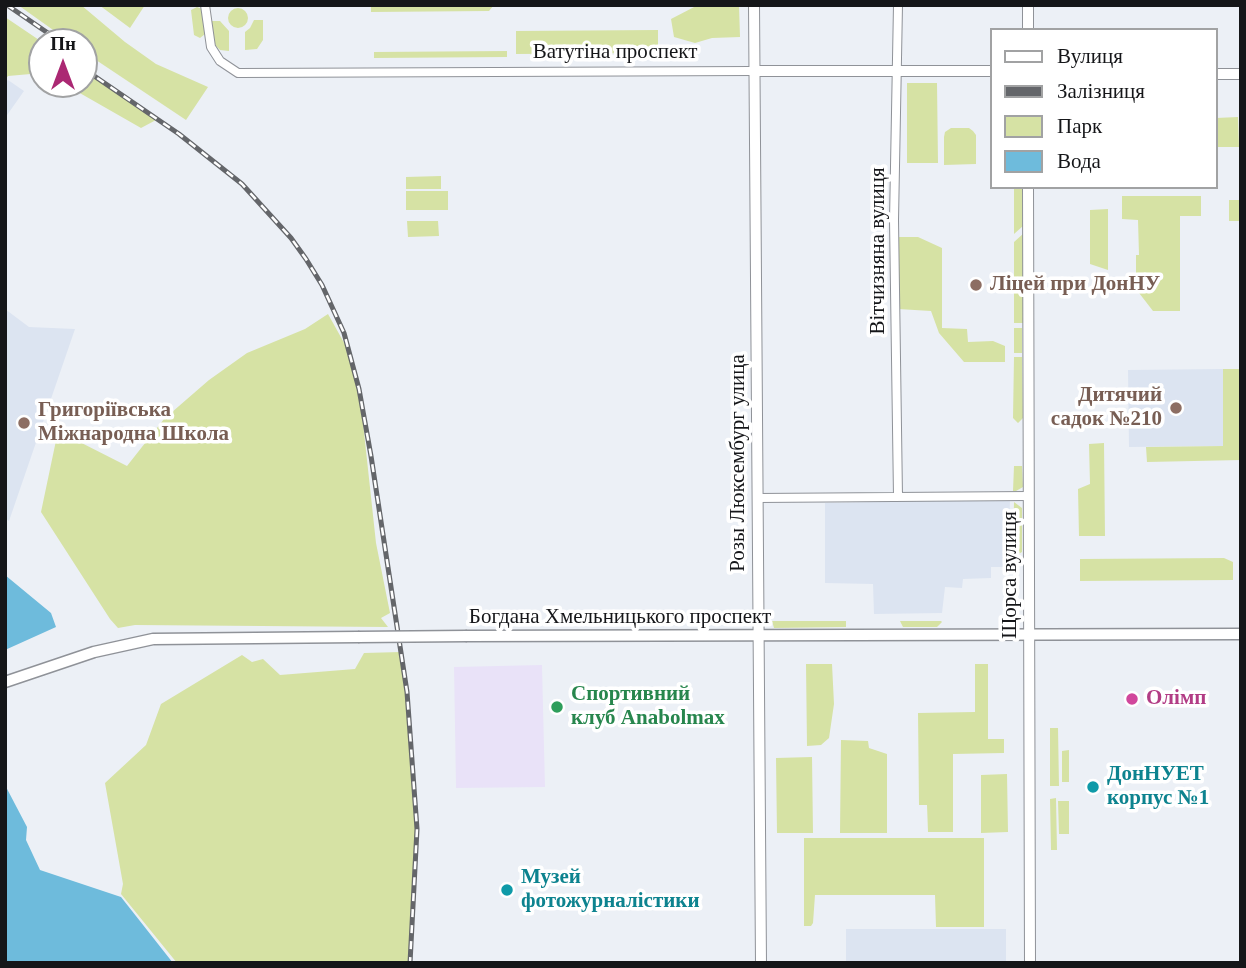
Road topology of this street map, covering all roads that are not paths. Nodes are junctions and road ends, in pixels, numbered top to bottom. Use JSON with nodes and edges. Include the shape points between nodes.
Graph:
{"nodes":[{"id":1,"x":205,"y":5,"type":"edge"},
{"id":2,"x":754,"y":5,"type":"edge"},
{"id":3,"x":898,"y":5,"type":"edge"},
{"id":4,"x":1028,"y":5,"type":"edge"},
{"id":5,"x":1028,"y":28,"type":"edge"},
{"id":6,"x":753,"y":71,"type":"junction"},
{"id":7,"x":898,"y":71,"type":"junction"},
{"id":8,"x":990,"y":71,"type":"edge"},
{"id":9,"x":1218,"y":74,"type":"edge"},
{"id":10,"x":1241,"y":74,"type":"edge"},
{"id":11,"x":1028,"y":189,"type":"edge"},
{"id":12,"x":1029,"y":496,"type":"junction"},
{"id":13,"x":898,"y":497,"type":"junction"},
{"id":14,"x":758,"y":498,"type":"junction"},
{"id":15,"x":1241,"y":634,"type":"edge"},
{"id":16,"x":758,"y":635,"type":"junction"},
{"id":17,"x":1029,"y":635,"type":"junction"},
{"id":18,"x":5,"y":682,"type":"edge"},
{"id":19,"x":761,"y":963,"type":"edge"},
{"id":20,"x":1030,"y":963,"type":"edge"}],
"edges":[{"from":1,"to":6,"type":"street","name":"Ватутіна проспект","via":[[211,47],[220,61],[238,73]]},
{"from":2,"to":6,"type":"street","name":"Розы Люксембург улица"},
{"from":3,"to":7,"type":"street","name":"Вітчизняна вулиця"},
{"from":4,"to":5,"type":"street"},
{"from":6,"to":7,"type":"street","name":"Ватутіна проспект"},
{"from":6,"to":14,"type":"street","name":"Розы Люксембург улица"},
{"from":7,"to":8,"type":"street","name":"Ватутіна проспект"},
{"from":7,"to":13,"type":"street","name":"Вітчизняна вулиця","via":[[894,220]]},
{"from":9,"to":10,"type":"street"},
{"from":11,"to":12,"type":"street","name":"Щорса вулиця"},
{"from":12,"to":13,"type":"street"},
{"from":12,"to":17,"type":"street","name":"Щорса вулиця"},
{"from":13,"to":14,"type":"street"},
{"from":14,"to":16,"type":"street","name":"Розы Люксембург улица"},
{"from":15,"to":17,"type":"main road","name":"Богдана Хмельницького проспект"},
{"from":16,"to":17,"type":"main road","name":"Богдана Хмельницького проспект"},
{"from":16,"to":18,"type":"main road","name":"Богдана Хмельницького проспект","bridge":true,"via":[[153,639],[94,652]]},
{"from":16,"to":19,"type":"street","name":"Розы Люксембург улица"},
{"from":17,"to":20,"type":"street","name":"Щорса вулиця"}]}
